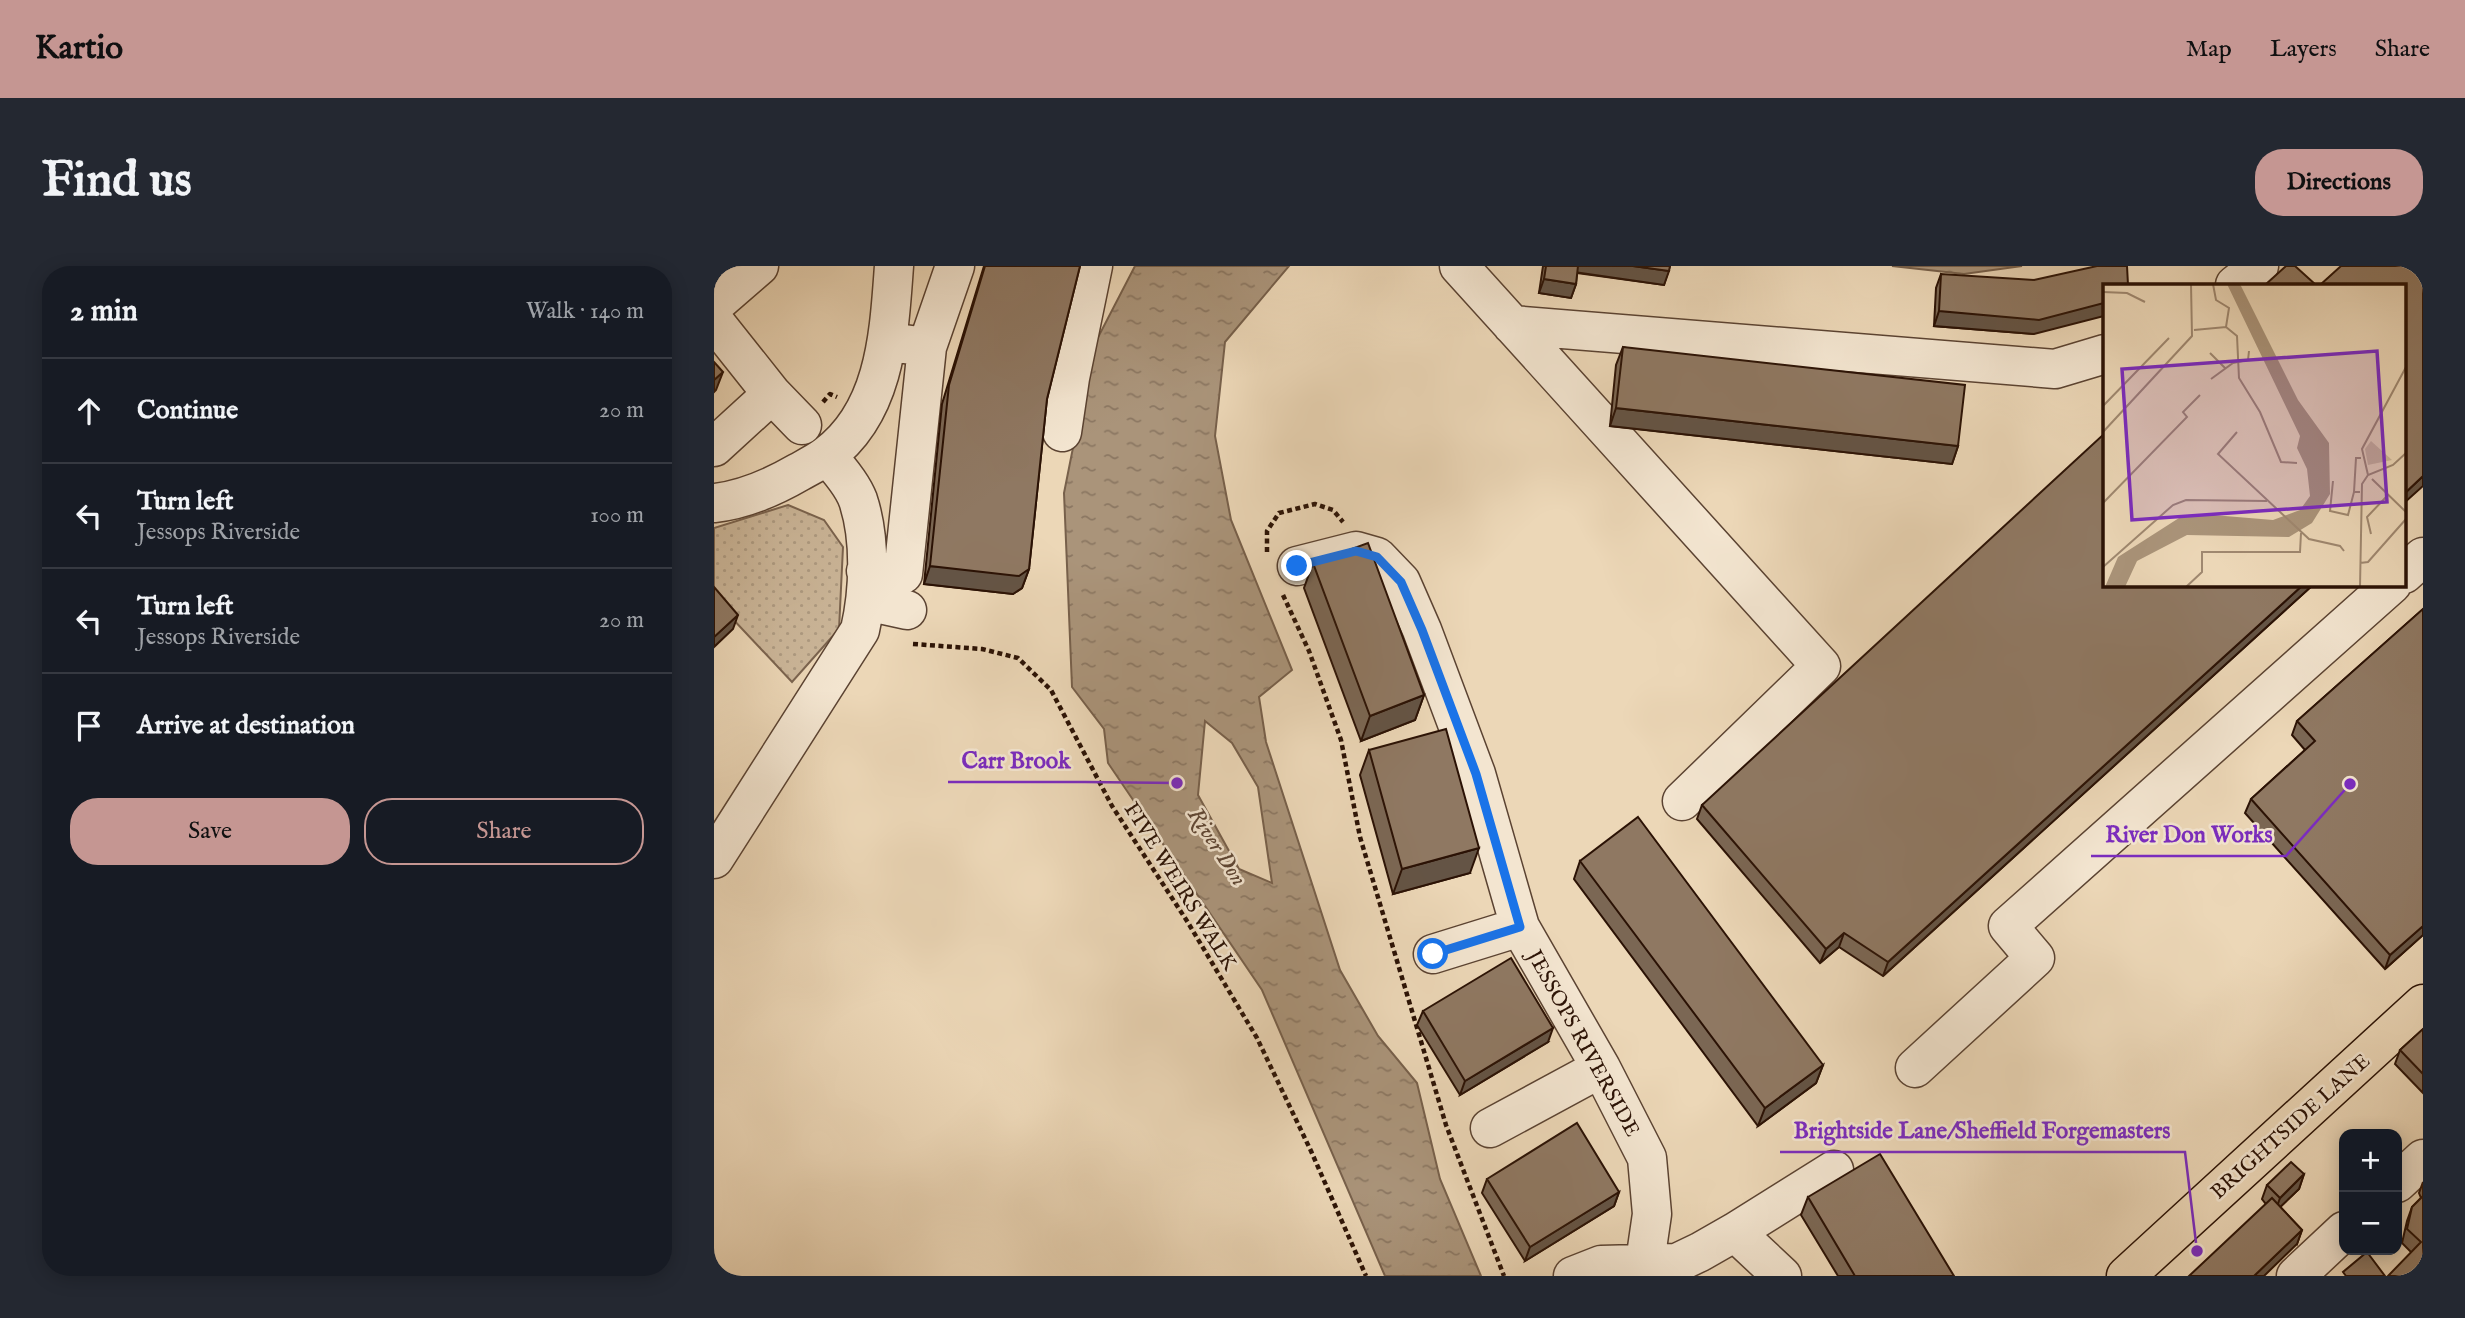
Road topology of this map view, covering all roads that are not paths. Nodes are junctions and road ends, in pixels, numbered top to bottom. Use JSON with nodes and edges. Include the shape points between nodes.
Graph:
{"nodes":[{"id":1,"x":759,"y":266,"type":"edge"},
{"id":2,"x":894,"y":266,"type":"edge"},
{"id":3,"x":955,"y":266,"type":"edge"},
{"id":4,"x":1093,"y":266,"type":"edge"},
{"id":5,"x":1459,"y":266,"type":"edge"},
{"id":6,"x":2259,"y":266,"type":"edge"},
{"id":7,"x":2236,"y":284,"type":"edge"},
{"id":8,"x":714,"y":304,"type":"edge"},
{"id":9,"x":714,"y":321,"type":"edge"},
{"id":10,"x":1512,"y":325,"type":"junction"},
{"id":11,"x":888,"y":342,"type":"junction"},
{"id":12,"x":927,"y":347,"type":"junction"},
{"id":13,"x":2103,"y":355,"type":"edge"},
{"id":14,"x":772,"y":394,"type":"junction"},
{"id":15,"x":803,"y":425,"type":"dead end"},
{"id":16,"x":1062,"y":432,"type":"dead end"},
{"id":17,"x":714,"y":447,"type":"edge"},
{"id":18,"x":827,"y":456,"type":"junction"},
{"id":19,"x":714,"y":503,"type":"edge"},
{"id":20,"x":2423,"y":557,"type":"edge"},
{"id":21,"x":1281,"y":570,"type":"road end"},
{"id":22,"x":2406,"y":572,"type":"edge"},
{"id":23,"x":866,"y":586,"type":"junction"},
{"id":24,"x":2390,"y":586,"type":"edge"},
{"id":25,"x":905,"y":627,"type":"road end"},
{"id":26,"x":1682,"y":801,"type":"dead end"},
{"id":27,"x":714,"y":859,"type":"edge"},
{"id":28,"x":1520,"y":927,"type":"junction"},
{"id":29,"x":1433,"y":954,"type":"dead end"},
{"id":30,"x":2423,"y":1004,"type":"edge"},
{"id":31,"x":1601,"y":1068,"type":"junction"},
{"id":32,"x":1915,"y":1068,"type":"dead end"},
{"id":33,"x":1490,"y":1128,"type":"dead end"},
{"id":34,"x":2423,"y":1159,"type":"edge"},
{"id":35,"x":1834,"y":1170,"type":"dead end"},
{"id":36,"x":2402,"y":1178,"type":"edge"},
{"id":37,"x":1735,"y":1232,"type":"junction"},
{"id":38,"x":2339,"y":1236,"type":"edge"},
{"id":39,"x":1644,"y":1270,"type":"edge"},
{"id":40,"x":1573,"y":1276,"type":"edge"},
{"id":41,"x":1782,"y":1276,"type":"edge"},
{"id":42,"x":2126,"y":1276,"type":"edge"},
{"id":43,"x":2296,"y":1276,"type":"edge"}],
"edges":[{"from":1,"to":8,"type":"street"},
{"from":2,"to":11,"type":"street"},
{"from":3,"to":12,"type":"street"},
{"from":4,"to":16,"type":"street"},
{"from":5,"to":10,"type":"street"},
{"from":6,"to":7,"type":"street"},
{"from":9,"to":14,"type":"street"},
{"from":10,"to":13,"type":"street","via":[[2055,369]]},
{"from":10,"to":26,"type":"street","via":[[1821,666]]},
{"from":11,"to":12,"type":"street"},
{"from":11,"to":18,"type":"street","via":[[872,398],[848,436]]},
{"from":12,"to":23,"type":"street","via":[[902,574]]},
{"from":14,"to":15,"type":"street"},
{"from":14,"to":17,"type":"street"},
{"from":18,"to":19,"type":"street","via":[[773,487]]},
{"from":18,"to":23,"type":"street","via":[[858,499],[866,543]]},
{"from":20,"to":22,"type":"street"},
{"from":21,"to":28,"type":"street","name":"JESSOPS RIVERSIDE","via":[[1356,551],[1377,557],[1401,582],[1476,774]]},
{"from":23,"to":25,"type":"street"},
{"from":23,"to":27,"type":"street","via":[[859,630]]},
{"from":24,"to":32,"type":"street","via":[[2008,926],[2035,958]]},
{"from":28,"to":29,"type":"street"},
{"from":28,"to":31,"type":"street","name":"JESSOPS RIVERSIDE"},
{"from":30,"to":42,"type":"main road","name":"BRIGHTSIDE LANE"},
{"from":31,"to":33,"type":"street"},
{"from":31,"to":39,"type":"street","name":"JESSOPS RIVERSIDE","via":[[1647,1158],[1652,1214]]},
{"from":34,"to":36,"type":"street"},
{"from":35,"to":37,"type":"street"},
{"from":37,"to":39,"type":"street","via":[[1676,1263]]},
{"from":37,"to":41,"type":"street"},
{"from":38,"to":43,"type":"street"},
{"from":39,"to":40,"type":"street","via":[[1601,1265]]}]}
